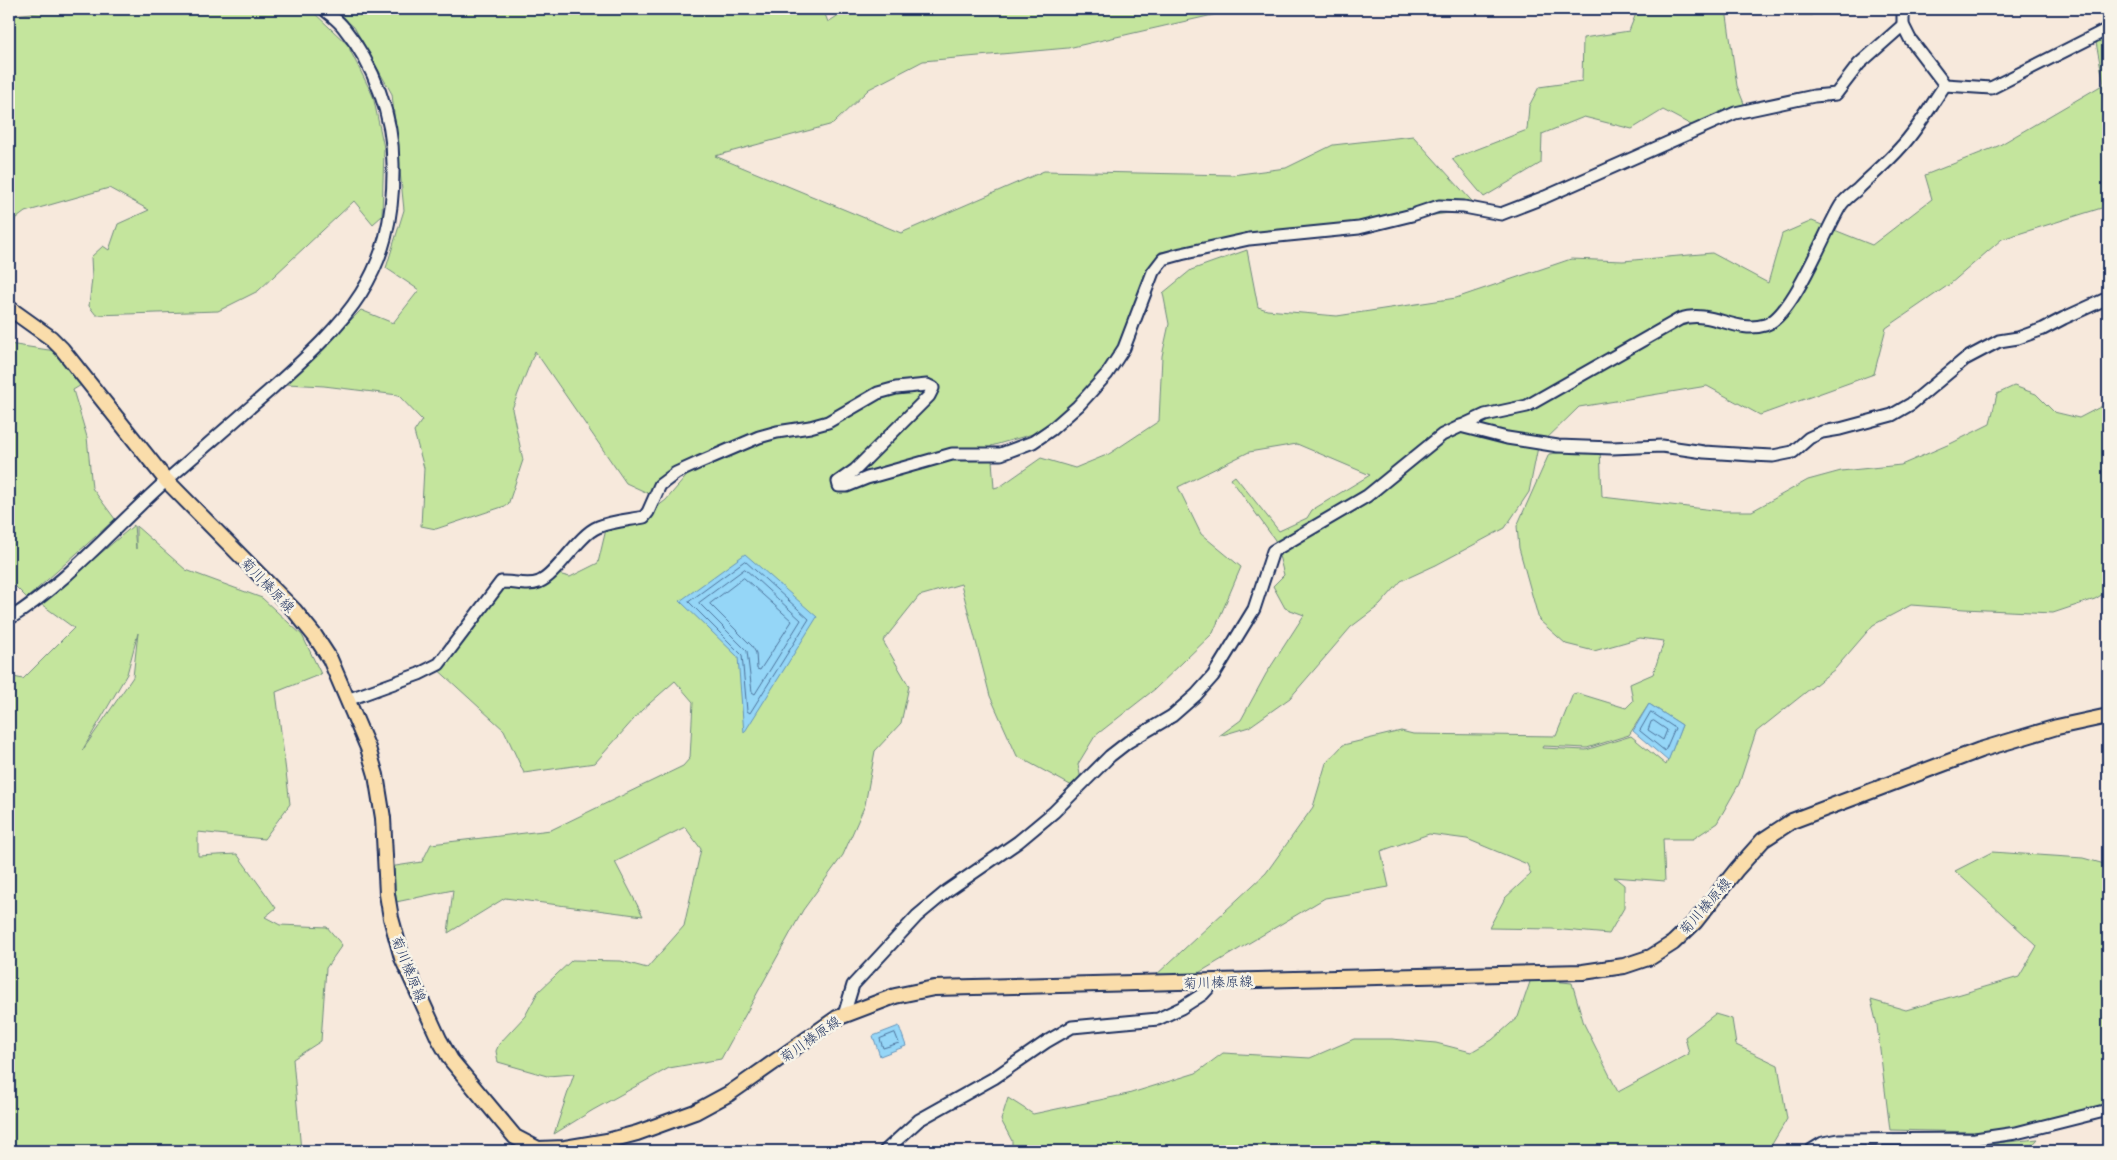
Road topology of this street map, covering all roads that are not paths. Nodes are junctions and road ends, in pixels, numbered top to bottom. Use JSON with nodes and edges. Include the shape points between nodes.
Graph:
{"nodes":[{"id":1,"x":324,"y":9,"type":"edge"},
{"id":2,"x":1904,"y":9,"type":"edge"},
{"id":3,"x":1903,"y":25,"type":"junction"},
{"id":4,"x":2108,"y":29,"type":"edge"},
{"id":5,"x":1944,"y":85,"type":"junction"},
{"id":6,"x":2108,"y":298,"type":"edge"},
{"id":7,"x":9,"y":308,"type":"edge"},
{"id":8,"x":1460,"y":426,"type":"junction"},
{"id":9,"x":166,"y":480,"type":"junction"},
{"id":10,"x":9,"y":619,"type":"edge"},
{"id":11,"x":348,"y":700,"type":"junction"},
{"id":12,"x":2108,"y":716,"type":"edge"},
{"id":13,"x":1214,"y":982,"type":"junction"},
{"id":14,"x":844,"y":1015,"type":"junction"},
{"id":15,"x":2108,"y":1110,"type":"edge"},
{"id":16,"x":538,"y":1151,"type":"edge"},
{"id":17,"x":885,"y":1151,"type":"edge"},
{"id":18,"x":1810,"y":1151,"type":"edge"}],
"edges":[{"from":1,"to":9,"type":"street","via":[[344,27],[368,66],[389,124],[393,204],[383,248],[361,294],[333,332]]},
{"from":2,"to":3,"type":"street"},
{"from":3,"to":5,"type":"street"},
{"from":3,"to":11,"type":"street","via":[[1859,64],[1836,94],[1735,113],[1545,198],[1501,214],[1439,206],[1359,228],[1249,239],[1163,260],[1153,272],[1124,348],[1107,374],[1078,406],[1033,442],[1001,454],[952,454],[839,486],[838,482],[855,470],[929,396],[933,388],[927,385],[878,392],[828,422],[759,437],[676,473],[660,485],[644,517],[598,527],[584,537],[542,581],[530,585],[501,582],[439,664]]},
{"from":4,"to":5,"type":"street","via":[[1991,88]]},
{"from":5,"to":8,"type":"street","via":[[1902,147],[1842,204],[1795,292],[1782,312],[1767,325],[1750,327],[1710,317],[1689,316],[1527,406],[1485,415]]},
{"from":6,"to":8,"type":"street","via":[[2043,329],[1999,341],[1966,360],[1892,416],[1822,432],[1793,452],[1774,456],[1662,446],[1558,446]]},
{"from":7,"to":9,"type":"main road","name":"菊川榛原線","via":[[62,349]]},
{"from":8,"to":14,"type":"street","via":[[1442,435],[1367,496],[1274,551],[1254,609],[1213,676],[1196,695],[1172,716],[1110,756],[1054,812],[1018,842],[917,916],[853,985]]},
{"from":9,"to":10,"type":"street","via":[[37,601]]},
{"from":9,"to":11,"type":"main road","name":"菊川榛原線","via":[[294,610],[330,659]]},
{"from":11,"to":16,"type":"main road","name":"菊川榛原線","via":[[376,775],[391,918],[402,958],[451,1060],[515,1137]]},
{"from":12,"to":13,"type":"main road","name":"菊川榛原線","via":[[1980,750],[1792,821],[1763,840],[1695,922],[1673,943],[1651,957],[1624,966],[1583,972]]},
{"from":13,"to":14,"type":"main road","name":"菊川榛原線","via":[[934,988],[895,996]]},
{"from":13,"to":17,"type":"street","via":[[1203,994],[1158,1018],[1072,1027],[994,1078],[919,1120]]},
{"from":14,"to":16,"type":"main road","name":"菊川榛原線","via":[[730,1093],[695,1112],[607,1141]]},
{"from":15,"to":18,"type":"street","via":[[2016,1134],[1975,1139],[1839,1140],[1823,1143]]}]}
